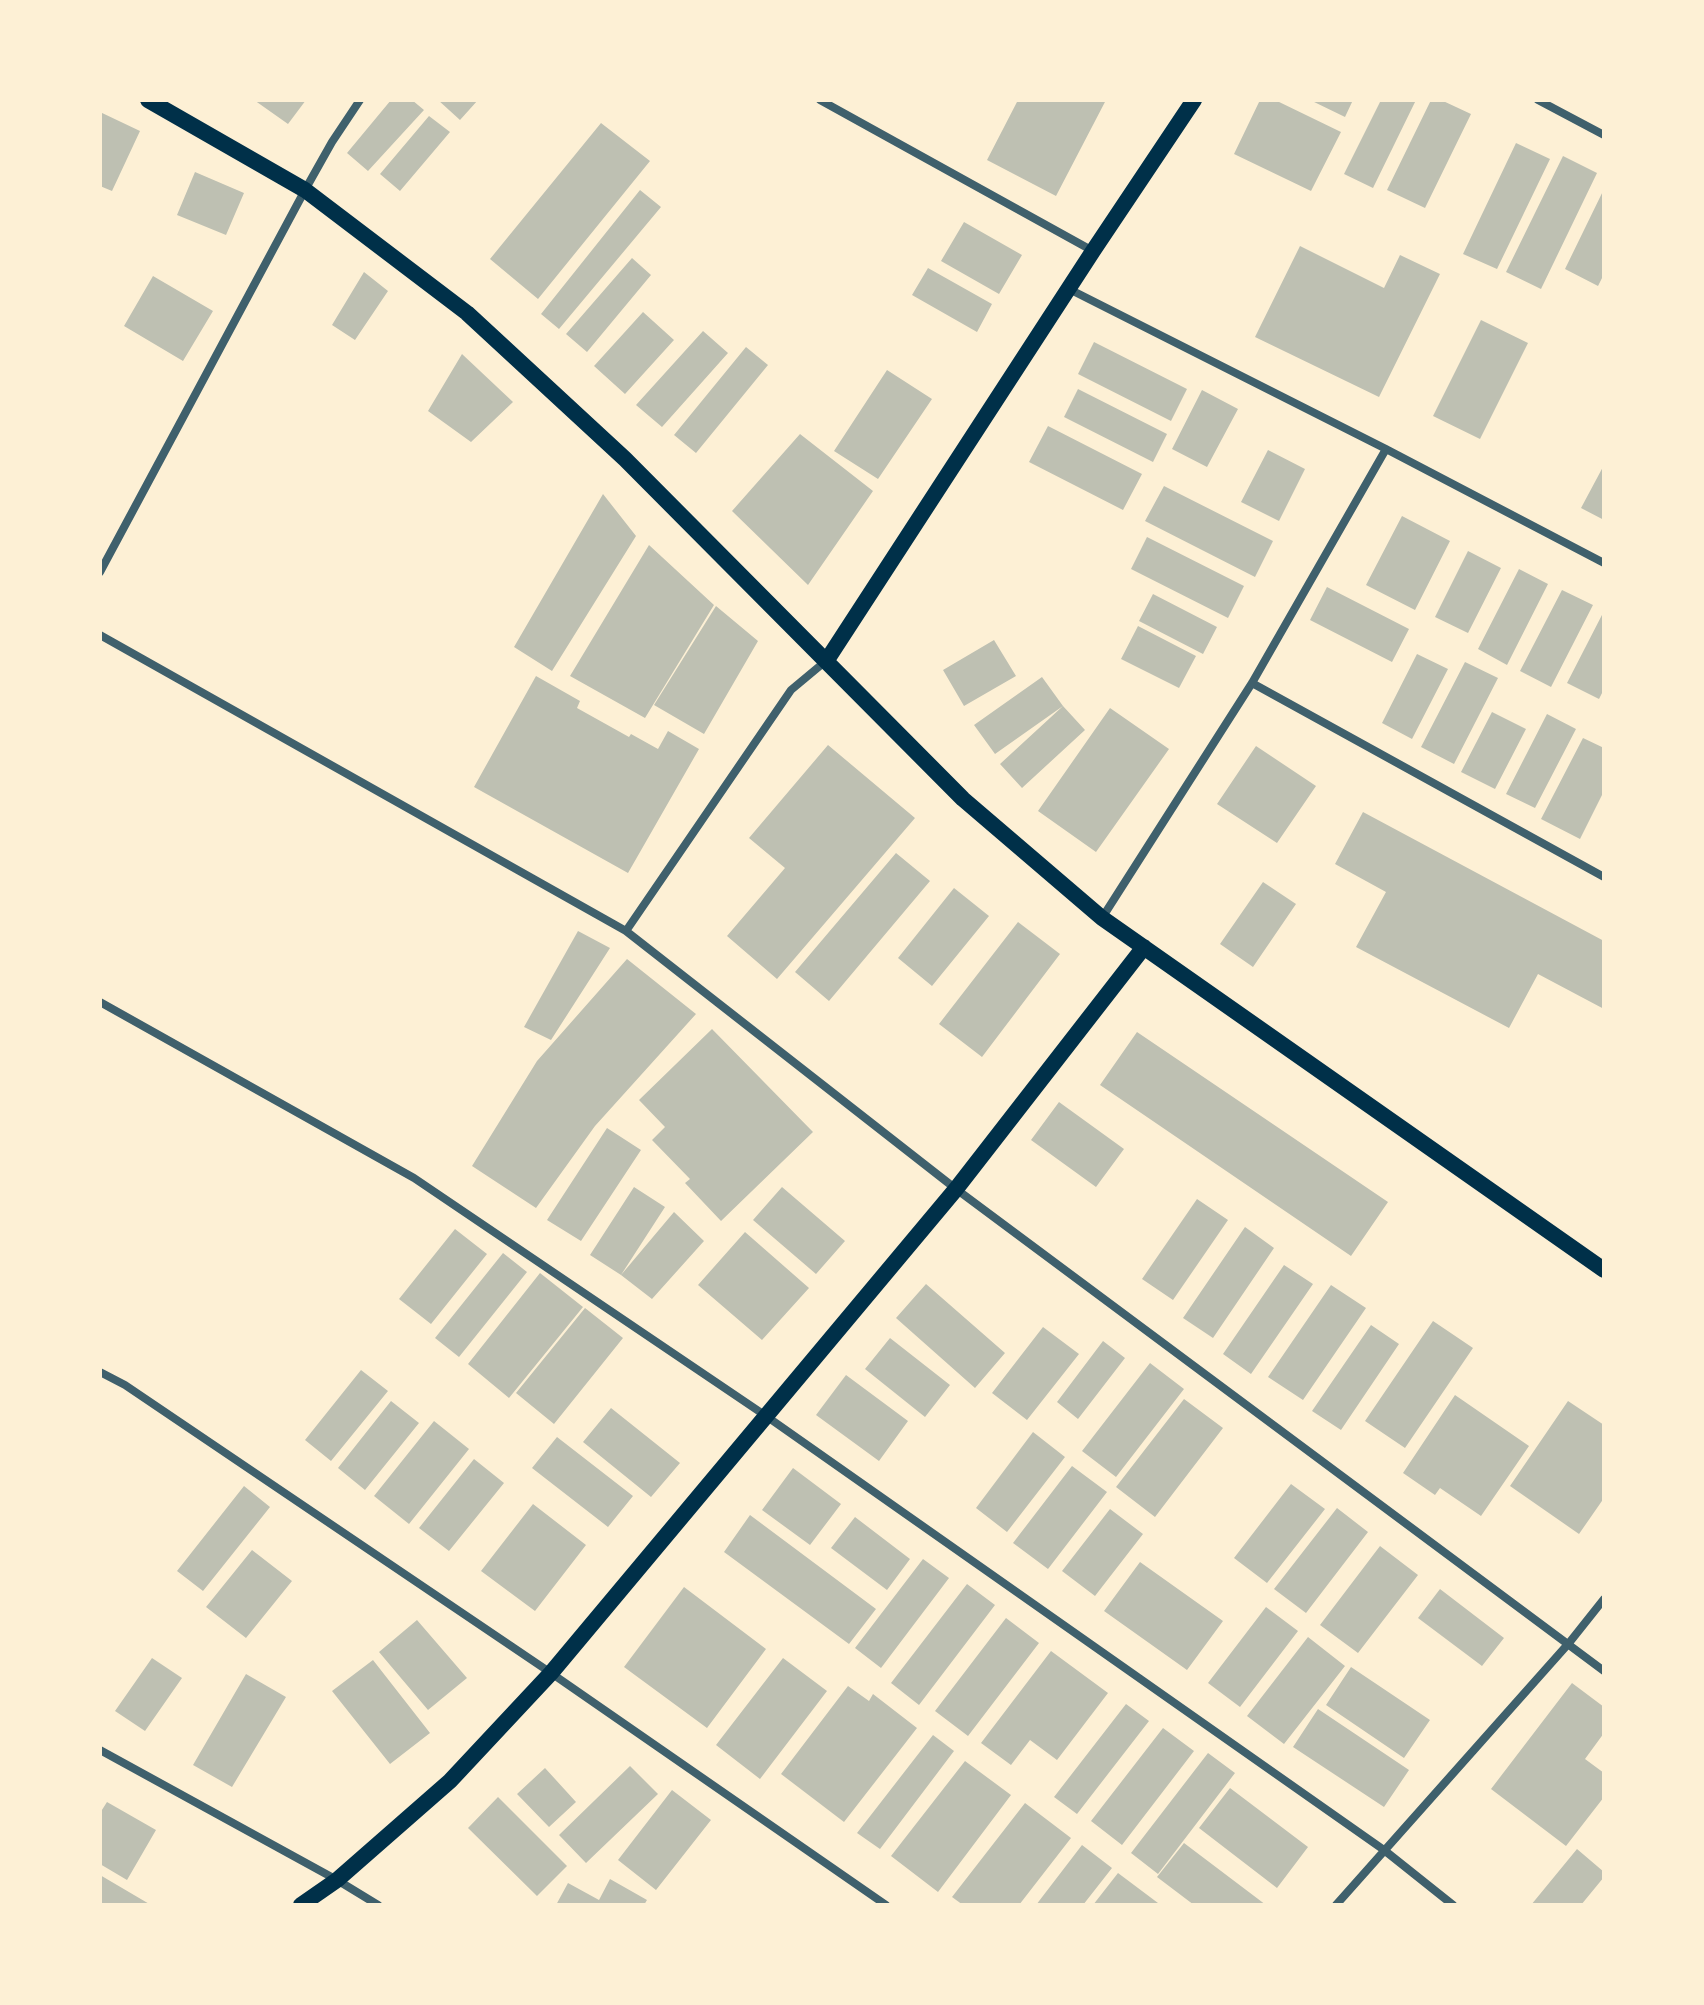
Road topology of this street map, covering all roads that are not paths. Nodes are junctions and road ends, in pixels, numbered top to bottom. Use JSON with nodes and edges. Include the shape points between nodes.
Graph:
{"nodes":[{"id":1,"x":148,"y":100,"type":"edge"},
{"id":2,"x":360,"y":100,"type":"edge"},
{"id":3,"x":820,"y":100,"type":"edge"},
{"id":4,"x":1194,"y":100,"type":"edge"},
{"id":5,"x":1538,"y":100,"type":"edge"},
{"id":6,"x":1604,"y":135,"type":"edge"},
{"id":7,"x":305,"y":190,"type":"junction"},
{"id":8,"x":1093,"y":251,"type":"junction"},
{"id":9,"x":1069,"y":289,"type":"junction"},
{"id":10,"x":1386,"y":449,"type":"junction"},
{"id":11,"x":1604,"y":563,"type":"edge"},
{"id":12,"x":100,"y":572,"type":"edge"},
{"id":13,"x":100,"y":635,"type":"edge"},
{"id":14,"x":827,"y":660,"type":"junction"},
{"id":15,"x":1252,"y":683,"type":"junction"},
{"id":16,"x":1604,"y":877,"type":"edge"},
{"id":17,"x":1102,"y":918,"type":"junction"},
{"id":18,"x":626,"y":931,"type":"junction"},
{"id":19,"x":1144,"y":947,"type":"junction"},
{"id":20,"x":100,"y":1002,"type":"edge"},
{"id":21,"x":956,"y":1189,"type":"junction"},
{"id":22,"x":1604,"y":1270,"type":"edge"},
{"id":23,"x":100,"y":1372,"type":"edge"},
{"id":24,"x":766,"y":1416,"type":"junction"},
{"id":25,"x":1604,"y":1599,"type":"edge"},
{"id":26,"x":1569,"y":1643,"type":"junction"},
{"id":27,"x":1604,"y":1671,"type":"edge"},
{"id":28,"x":551,"y":1673,"type":"junction"},
{"id":29,"x":100,"y":1750,"type":"edge"},
{"id":30,"x":1384,"y":1850,"type":"junction"},
{"id":31,"x":337,"y":1880,"type":"junction"},
{"id":32,"x":301,"y":1905,"type":"edge"},
{"id":33,"x":378,"y":1905,"type":"edge"},
{"id":34,"x":886,"y":1905,"type":"edge"},
{"id":35,"x":1336,"y":1905,"type":"edge"},
{"id":36,"x":1453,"y":1905,"type":"edge"}],
"edges":[{"from":1,"to":7,"type":"main road"},
{"from":2,"to":7,"type":"street"},
{"from":3,"to":8,"type":"street"},
{"from":4,"to":8,"type":"main road"},
{"from":5,"to":6,"type":"street"},
{"from":7,"to":12,"type":"street"},
{"from":7,"to":14,"type":"main road","via":[[467,313],[625,459]]},
{"from":8,"to":9,"type":"main road"},
{"from":9,"to":10,"type":"street"},
{"from":9,"to":14,"type":"main road"},
{"from":10,"to":11,"type":"street"},
{"from":10,"to":15,"type":"street"},
{"from":13,"to":18,"type":"street"},
{"from":14,"to":17,"type":"main road","via":[[963,799]]},
{"from":14,"to":18,"type":"street","via":[[791,690]]},
{"from":15,"to":16,"type":"street"},
{"from":15,"to":17,"type":"street"},
{"from":17,"to":19,"type":"main road"},
{"from":18,"to":21,"type":"street"},
{"from":19,"to":21,"type":"main road"},
{"from":19,"to":22,"type":"main road"},
{"from":20,"to":24,"type":"street","via":[[414,1178]]},
{"from":21,"to":24,"type":"main road"},
{"from":21,"to":26,"type":"street"},
{"from":23,"to":28,"type":"street"},
{"from":24,"to":28,"type":"main road"},
{"from":24,"to":30,"type":"street"},
{"from":25,"to":26,"type":"street"},
{"from":26,"to":27,"type":"street"},
{"from":26,"to":30,"type":"street"},
{"from":28,"to":31,"type":"main road","via":[[450,1781]]},
{"from":28,"to":34,"type":"street"},
{"from":29,"to":31,"type":"street"},
{"from":30,"to":35,"type":"street"},
{"from":30,"to":36,"type":"street"},
{"from":31,"to":32,"type":"main road"},
{"from":31,"to":33,"type":"street"}]}
